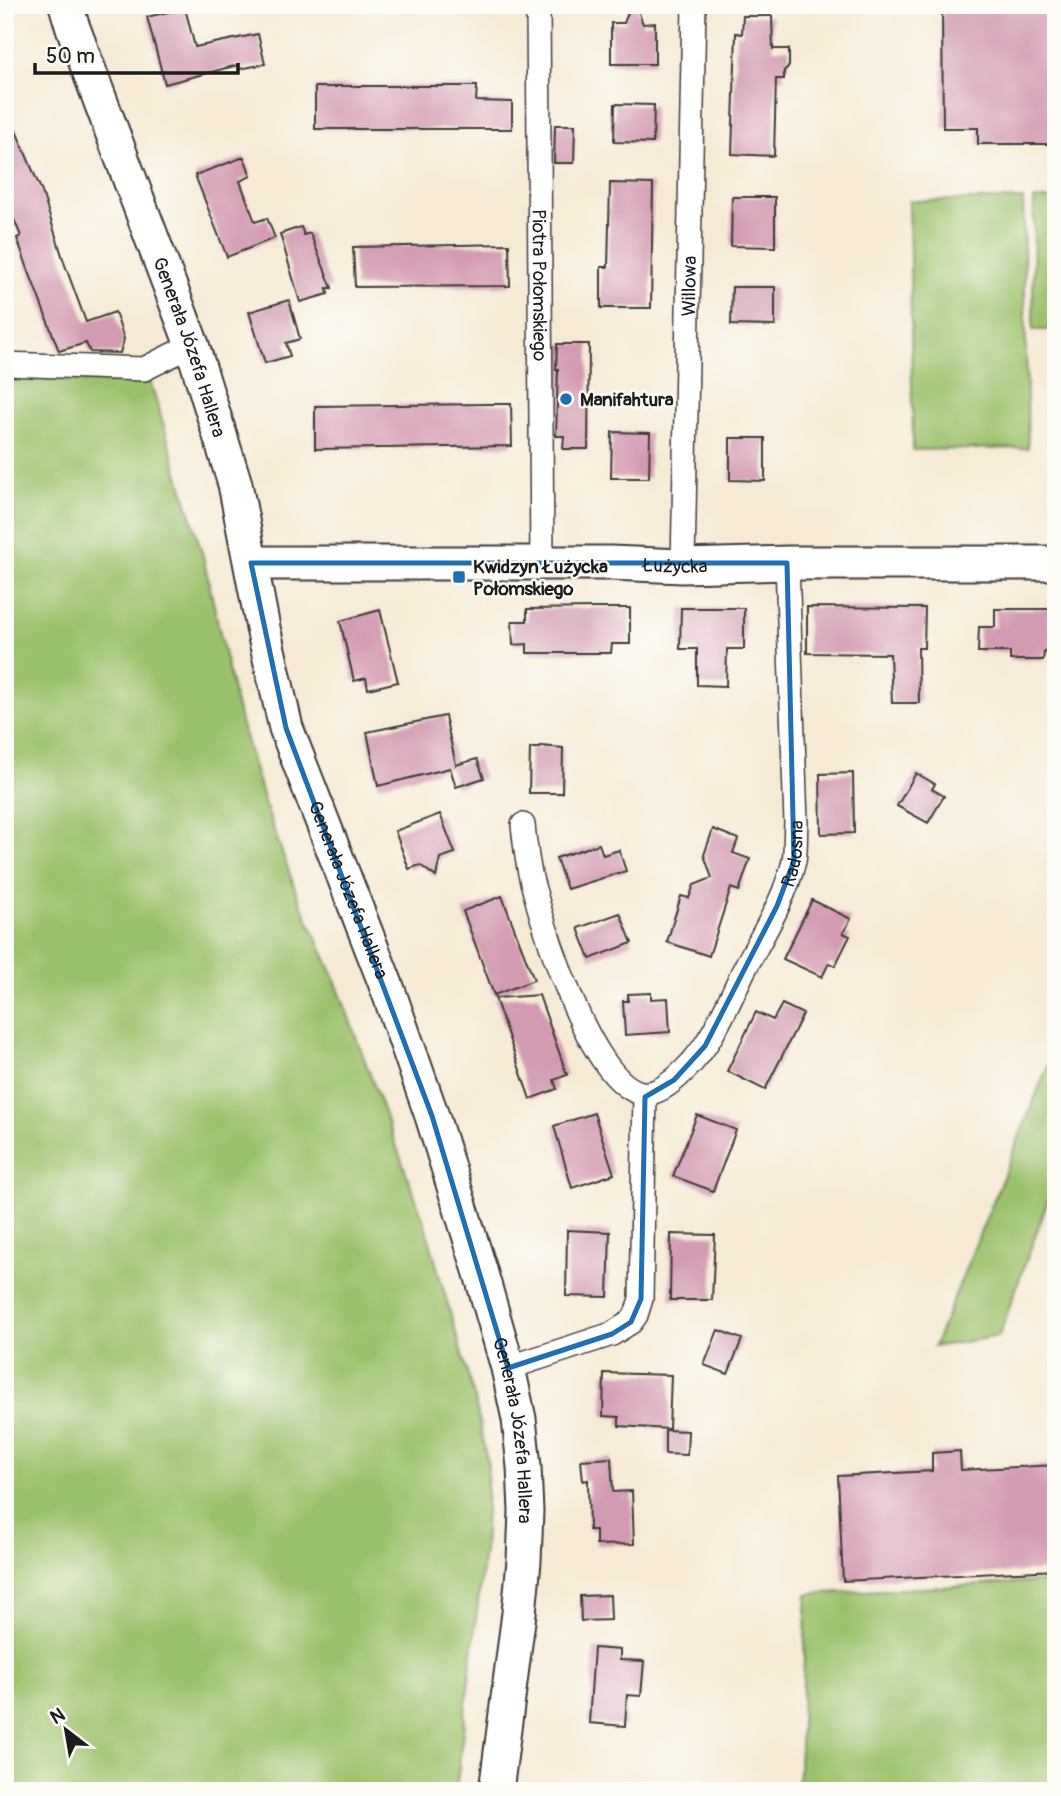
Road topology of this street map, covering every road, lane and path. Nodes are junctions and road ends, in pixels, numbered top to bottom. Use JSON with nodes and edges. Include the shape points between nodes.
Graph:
{"nodes":[{"id":1,"x":66,"y":5,"type":"edge"},
{"id":2,"x":538,"y":5,"type":"edge"},
{"id":3,"x":694,"y":5,"type":"edge"},
{"id":4,"x":192,"y":345,"type":"junction"},
{"id":5,"x":5,"y":364,"type":"edge"},
{"id":6,"x":251,"y":563,"type":"junction"},
{"id":7,"x":788,"y":563,"type":"junction"},
{"id":8,"x":1056,"y":563,"type":"edge"},
{"id":9,"x":541,"y":564,"type":"junction"},
{"id":10,"x":683,"y":566,"type":"junction"},
{"id":11,"x":523,"y":825,"type":"dead end"},
{"id":12,"x":645,"y":1094,"type":"junction"},
{"id":13,"x":508,"y":1368,"type":"junction"},
{"id":14,"x":496,"y":1791,"type":"edge"}],
"edges":[{"from":1,"to":4,"type":"street","name":"Generała Józefa Hallera"},
{"from":2,"to":9,"type":"street","name":"Piotra Połomskiego"},
{"from":3,"to":10,"type":"street","name":"Willowa"},
{"from":4,"to":5,"type":"street","via":[[144,369]]},
{"from":4,"to":6,"type":"street","name":"Generała Józefa Hallera","via":[[234,484]]},
{"from":6,"to":9,"type":"street","name":"Łużycka"},
{"from":6,"to":13,"type":"street","name":"Generała Józefa Hallera","via":[[286,728],[432,1116]]},
{"from":7,"to":8,"type":"street","name":"Łużycka"},
{"from":7,"to":10,"type":"street","name":"Łużycka"},
{"from":7,"to":12,"type":"street","name":"Radosna","via":[[794,860],[777,906],[705,1046],[674,1080]]},
{"from":9,"to":10,"type":"street","name":"Łużycka"},
{"from":11,"to":12,"type":"street","via":[[532,883],[578,1017],[620,1079]]},
{"from":12,"to":13,"type":"street","via":[[641,1299],[636,1315],[612,1334]]},
{"from":13,"to":14,"type":"street","name":"Generała Józefa Hallera","via":[[519,1419],[526,1511],[519,1612]]}]}
